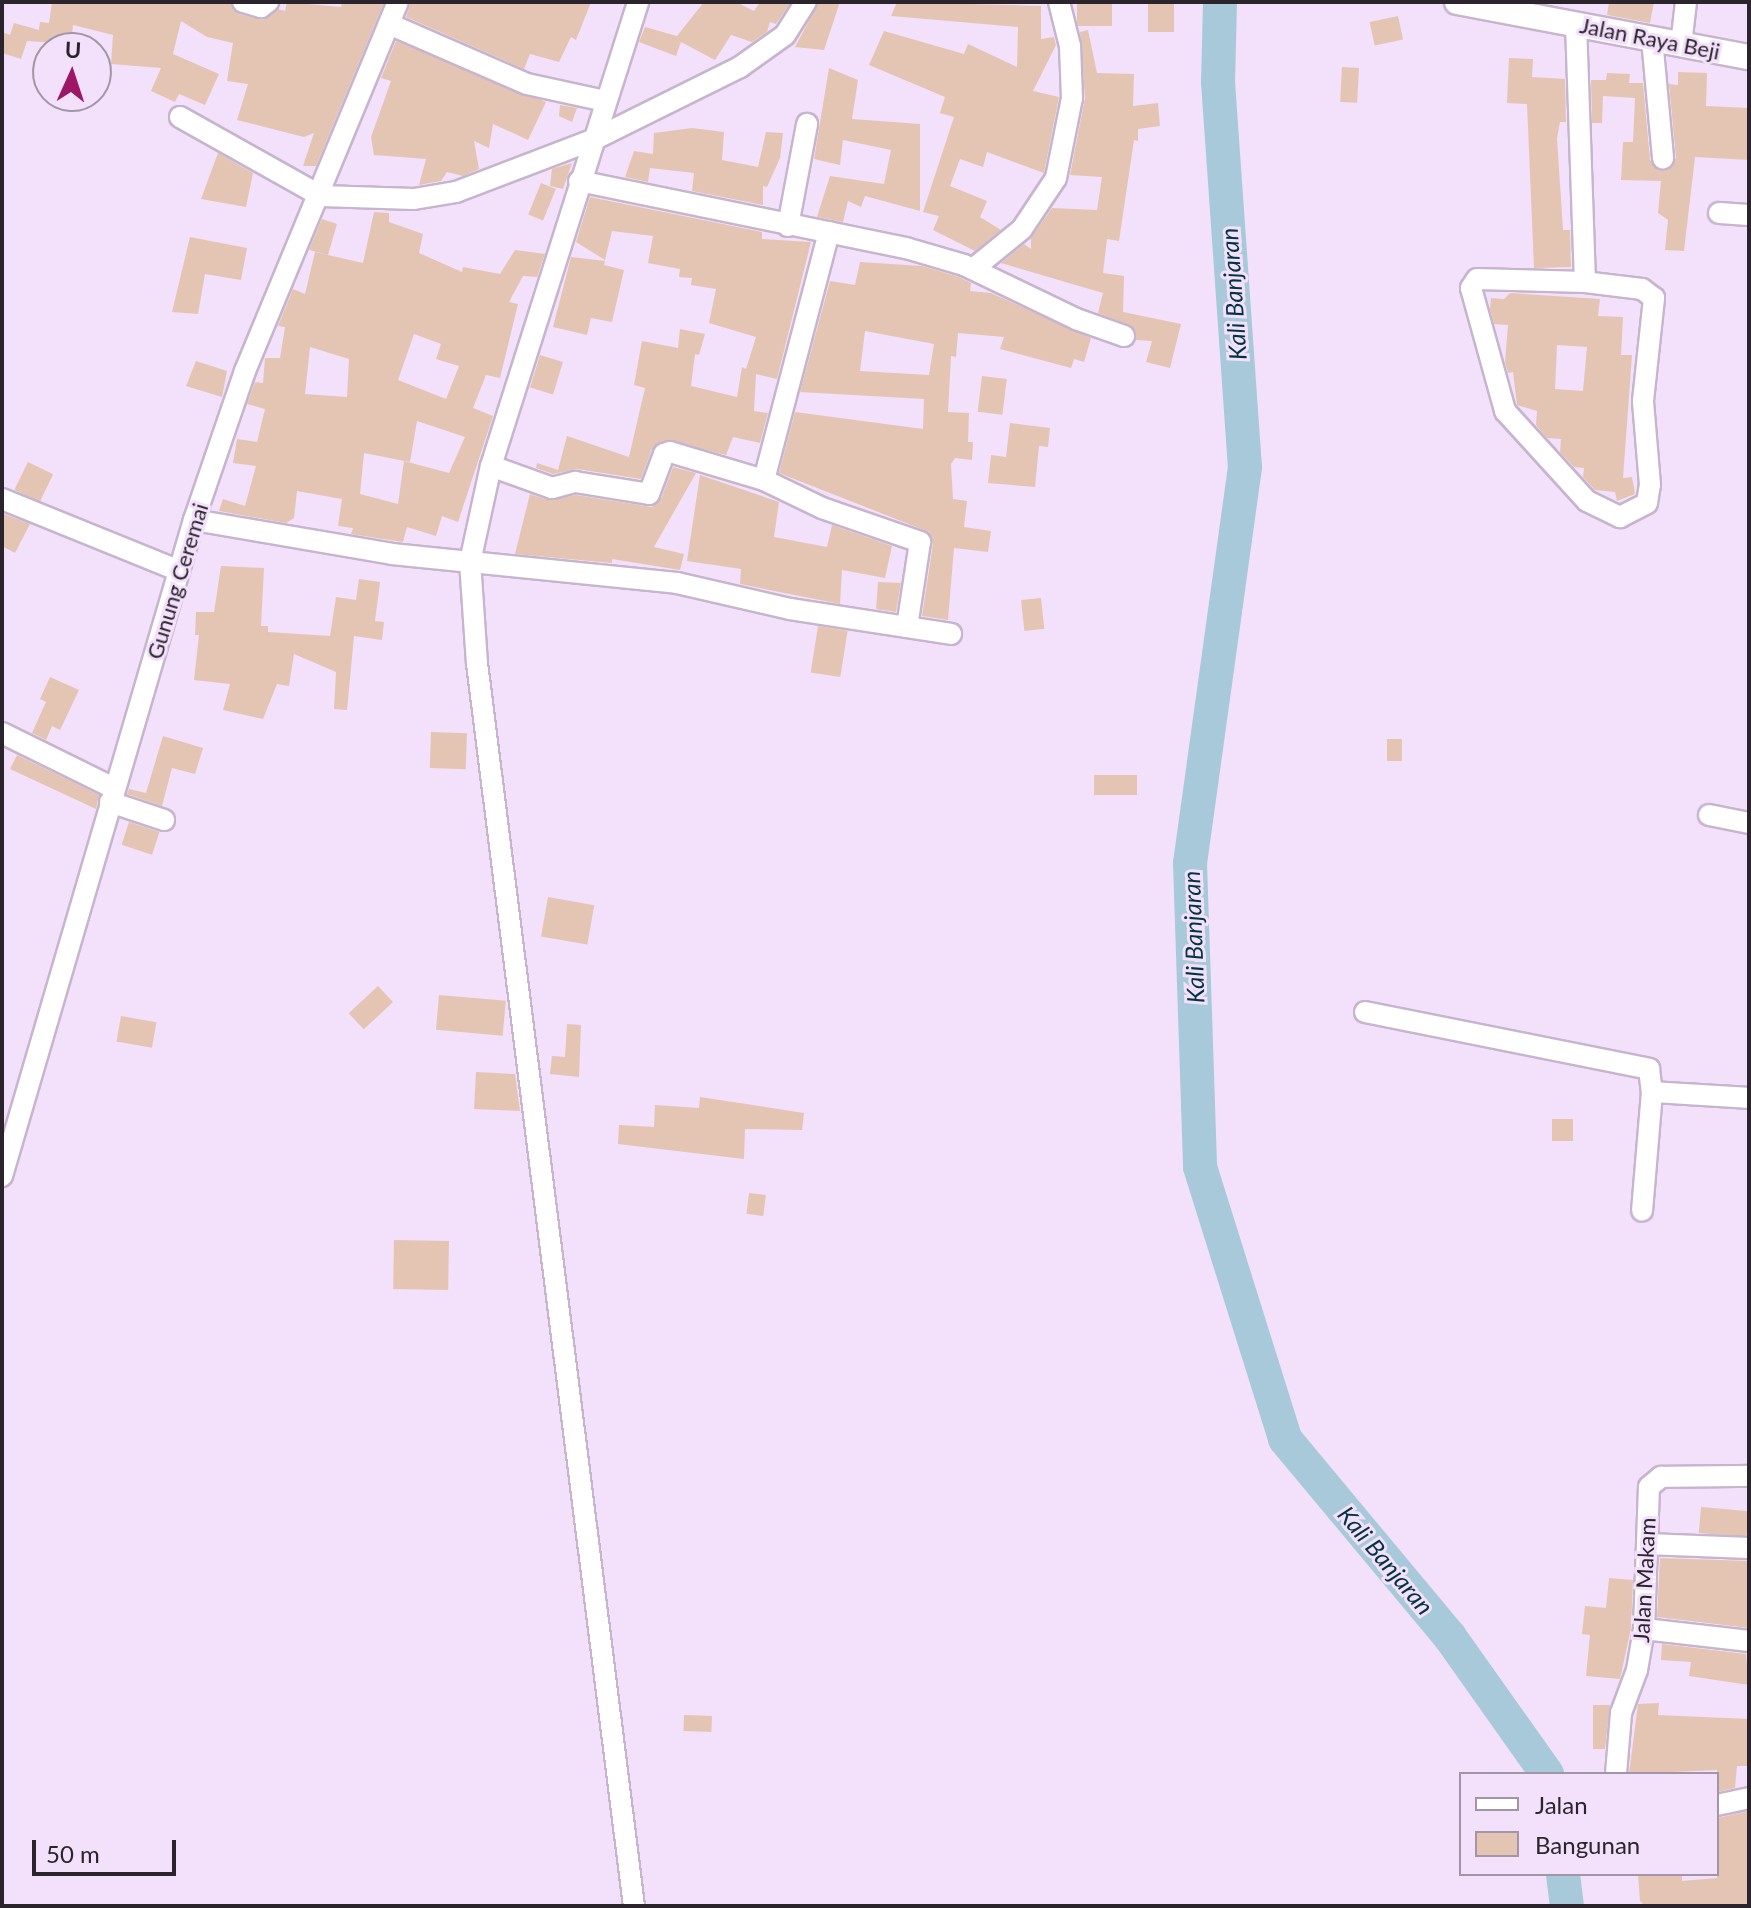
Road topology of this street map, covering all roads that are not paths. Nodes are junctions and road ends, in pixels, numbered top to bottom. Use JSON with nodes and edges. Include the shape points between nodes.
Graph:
{"nodes":[{"id":1,"x":243,"y":2,"type":"edge"},
{"id":2,"x":268,"y":2,"type":"edge"},
{"id":3,"x":398,"y":2,"type":"edge"},
{"id":4,"x":638,"y":2,"type":"edge"},
{"id":5,"x":806,"y":2,"type":"edge"},
{"id":6,"x":1059,"y":2,"type":"edge"},
{"id":7,"x":1457,"y":2,"type":"edge"},
{"id":8,"x":1686,"y":2,"type":"edge"},
{"id":9,"x":389,"y":24,"type":"junction"},
{"id":10,"x":1576,"y":24,"type":"junction"},
{"id":11,"x":1652,"y":39,"type":"junction"},
{"id":12,"x":1681,"y":45,"type":"junction"},
{"id":13,"x":1749,"y":57,"type":"edge"},
{"id":14,"x":605,"y":101,"type":"junction"},
{"id":15,"x":180,"y":117,"type":"dead end"},
{"id":16,"x":807,"y":124,"type":"dead end"},
{"id":17,"x":596,"y":132,"type":"junction"},
{"id":18,"x":1663,"y":158,"type":"dead end"},
{"id":19,"x":579,"y":181,"type":"junction"},
{"id":20,"x":321,"y":196,"type":"junction"},
{"id":21,"x":1719,"y":213,"type":"dead end"},
{"id":22,"x":1749,"y":215,"type":"edge"},
{"id":23,"x":788,"y":226,"type":"junction"},
{"id":24,"x":829,"y":232,"type":"junction"},
{"id":25,"x":973,"y":269,"type":"junction"},
{"id":26,"x":1585,"y":282,"type":"junction"},
{"id":27,"x":1124,"y":336,"type":"dead end"},
{"id":28,"x":491,"y":466,"type":"junction"},
{"id":29,"x":764,"y":480,"type":"junction"},
{"id":30,"x":2,"y":499,"type":"edge"},
{"id":31,"x":194,"y":520,"type":"junction"},
{"id":32,"x":470,"y":562,"type":"junction"},
{"id":33,"x":179,"y":571,"type":"junction"},
{"id":34,"x":907,"y":627,"type":"junction"},
{"id":35,"x":951,"y":634,"type":"dead end"},
{"id":36,"x":2,"y":733,"type":"edge"},
{"id":37,"x":112,"y":795,"type":"junction"},
{"id":38,"x":1709,"y":815,"type":"dead end"},
{"id":39,"x":164,"y":820,"type":"dead end"},
{"id":40,"x":1749,"y":823,"type":"edge"},
{"id":41,"x":1365,"y":1012,"type":"dead end"},
{"id":42,"x":1652,"y":1092,"type":"junction"},
{"id":43,"x":1749,"y":1098,"type":"edge"},
{"id":44,"x":2,"y":1176,"type":"edge"},
{"id":45,"x":1642,"y":1211,"type":"dead end"},
{"id":46,"x":1749,"y":1476,"type":"edge"},
{"id":47,"x":1647,"y":1544,"type":"junction"},
{"id":48,"x":1749,"y":1548,"type":"edge"},
{"id":49,"x":1644,"y":1629,"type":"junction"},
{"id":50,"x":1749,"y":1641,"type":"edge"},
{"id":51,"x":1616,"y":1772,"type":"edge"},
{"id":52,"x":1749,"y":1798,"type":"edge"},
{"id":53,"x":1719,"y":1805,"type":"edge"},
{"id":54,"x":634,"y":1906,"type":"edge"}],
"edges":[{"from":1,"to":2,"type":"street","via":[[261,7]]},
{"from":3,"to":9,"type":"street","name":"Gunung Ceremai"},
{"from":4,"to":14,"type":"street"},
{"from":5,"to":17,"type":"street","via":[[785,35],[765,53]]},
{"from":6,"to":25,"type":"street","via":[[1070,46],[1072,86],[1056,178],[1022,229]]},
{"from":7,"to":10,"type":"street","name":"Jalan Raya Beji"},
{"from":8,"to":12,"type":"street"},
{"from":9,"to":14,"type":"street","via":[[527,84]]},
{"from":9,"to":20,"type":"street","name":"Gunung Ceremai"},
{"from":10,"to":11,"type":"street","name":"Jalan Raya Beji"},
{"from":10,"to":26,"type":"street"},
{"from":11,"to":12,"type":"street","name":"Jalan Raya Beji"},
{"from":11,"to":18,"type":"street"},
{"from":12,"to":13,"type":"street","name":"Jalan Raya Beji"},
{"from":14,"to":17,"type":"street"},
{"from":15,"to":20,"type":"street"},
{"from":16,"to":23,"type":"street"},
{"from":17,"to":19,"type":"street"},
{"from":17,"to":20,"type":"street","via":[[456,192],[414,199]]},
{"from":19,"to":23,"type":"street"},
{"from":19,"to":28,"type":"street"},
{"from":20,"to":31,"type":"street","name":"Gunung Ceremai","via":[[245,371]]},
{"from":21,"to":22,"type":"street"},
{"from":23,"to":24,"type":"street"},
{"from":24,"to":25,"type":"street"},
{"from":24,"to":29,"type":"street"},
{"from":25,"to":27,"type":"street"},
{"from":26,"to":26,"type":"street","via":[[1477,279],[1471,288],[1505,411],[1587,501],[1620,517],[1647,503],[1650,485],[1643,401],[1654,298],[1642,289]]},
{"from":28,"to":29,"type":"street","via":[[552,488],[575,482],[649,494],[664,454],[670,452]]},
{"from":28,"to":32,"type":"street"},
{"from":29,"to":34,"type":"street","via":[[822,508],[920,542]]},
{"from":30,"to":33,"type":"street"},
{"from":31,"to":32,"type":"street"},
{"from":31,"to":33,"type":"street","name":"Gunung Ceremai"},
{"from":32,"to":34,"type":"street","via":[[677,583],[790,609]]},
{"from":32,"to":54,"type":"street","via":[[477,664]]},
{"from":33,"to":37,"type":"street","name":"Gunung Ceremai"},
{"from":34,"to":35,"type":"street"},
{"from":36,"to":37,"type":"street"},
{"from":37,"to":39,"type":"street"},
{"from":37,"to":44,"type":"street","name":"Gunung Ceremai"},
{"from":38,"to":40,"type":"street"},
{"from":41,"to":42,"type":"street","via":[[1645,1067],[1651,1072]]},
{"from":42,"to":43,"type":"street"},
{"from":42,"to":45,"type":"street"},
{"from":46,"to":47,"type":"street","name":"Jalan Makam","via":[[1653,1480]]},
{"from":47,"to":48,"type":"street"},
{"from":47,"to":49,"type":"street","name":"Jalan Makam"},
{"from":49,"to":50,"type":"street"},
{"from":49,"to":51,"type":"street","name":"Jalan Makam","via":[[1637,1670],[1621,1713]]},
{"from":52,"to":53,"type":"street"}]}
